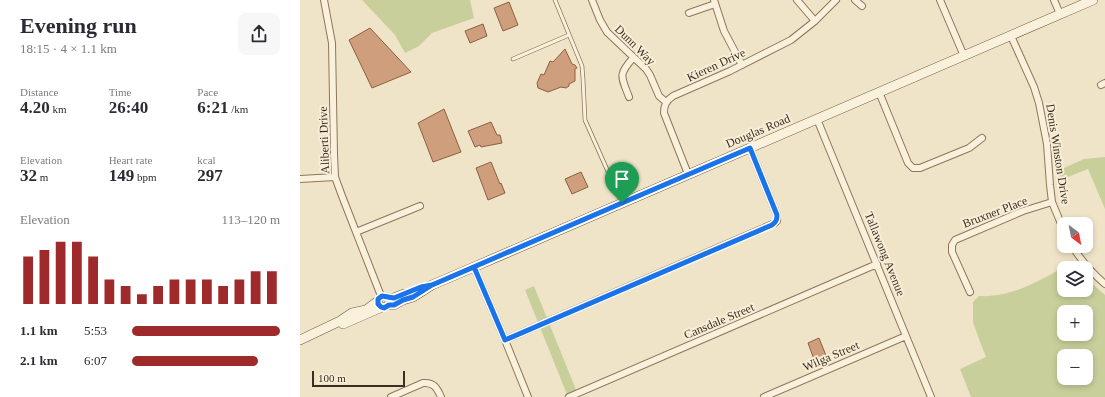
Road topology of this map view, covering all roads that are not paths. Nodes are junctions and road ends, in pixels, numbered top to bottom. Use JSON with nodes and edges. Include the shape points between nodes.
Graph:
{"nodes":[{"id":1,"x":324,"y":0,"type":"edge"},
{"id":2,"x":555,"y":0,"type":"edge"},
{"id":3,"x":592,"y":0,"type":"edge"},
{"id":4,"x":797,"y":0,"type":"edge"},
{"id":5,"x":836,"y":0,"type":"edge"},
{"id":6,"x":856,"y":0,"type":"edge"},
{"id":7,"x":940,"y":0,"type":"edge"},
{"id":8,"x":1054,"y":0,"type":"edge"},
{"id":9,"x":1093,"y":0,"type":"edge"},
{"id":10,"x":715,"y":2,"type":"edge"},
{"id":11,"x":862,"y":6,"type":"dead end"},
{"id":12,"x":689,"y":13,"type":"dead end"},
{"id":13,"x":1060,"y":14,"type":"junction"},
{"id":14,"x":815,"y":21,"type":"junction"},
{"id":15,"x":569,"y":35,"type":"junction"},
{"id":16,"x":1011,"y":36,"type":"junction"},
{"id":17,"x":964,"y":56,"type":"junction"},
{"id":18,"x":633,"y":58,"type":"junction"},
{"id":19,"x":513,"y":59,"type":"dead end"},
{"id":20,"x":742,"y":65,"type":"junction"},
{"id":21,"x":879,"y":92,"type":"junction"},
{"id":22,"x":629,"y":97,"type":"dead end"},
{"id":23,"x":666,"y":102,"type":"junction"},
{"id":24,"x":817,"y":119,"type":"junction"},
{"id":25,"x":982,"y":138,"type":"dead end"},
{"id":26,"x":750,"y":148,"type":"junction"},
{"id":27,"x":688,"y":174,"type":"junction"},
{"id":28,"x":336,"y":177,"type":"junction"},
{"id":29,"x":300,"y":179,"type":"edge"},
{"id":30,"x":1052,"y":202,"type":"junction"},
{"id":31,"x":622,"y":203,"type":"junction"},
{"id":32,"x":420,"y":206,"type":"dead end"},
{"id":33,"x":1058,"y":217,"type":"edge"},
{"id":34,"x":356,"y":232,"type":"junction"},
{"id":35,"x":1077,"y":253,"type":"edge"},
{"id":36,"x":877,"y":264,"type":"junction"},
{"id":37,"x":474,"y":267,"type":"junction"},
{"id":38,"x":1105,"y":284,"type":"edge"},
{"id":39,"x":970,"y":292,"type":"dead end"},
{"id":40,"x":384,"y":302,"type":"junction"},
{"id":41,"x":906,"y":336,"type":"junction"},
{"id":42,"x":300,"y":340,"type":"edge"},
{"id":43,"x":505,"y":340,"type":"junction"},
{"id":44,"x":391,"y":397,"type":"edge"},
{"id":45,"x":441,"y":397,"type":"edge"},
{"id":46,"x":528,"y":397,"type":"edge"},
{"id":47,"x":569,"y":397,"type":"edge"},
{"id":48,"x":764,"y":397,"type":"edge"},
{"id":49,"x":931,"y":397,"type":"edge"}],
"edges":[{"from":1,"to":28,"type":"street","name":"Aliberti Drive","via":[[332,43]]},
{"from":2,"to":15,"type":"lane"},
{"from":3,"to":18,"type":"street","name":"Dunn Way","via":[[607,32]]},
{"from":4,"to":14,"type":"street"},
{"from":5,"to":14,"type":"street","name":"Kieren Drive"},
{"from":6,"to":11,"type":"street"},
{"from":7,"to":17,"type":"street"},
{"from":8,"to":13,"type":"street"},
{"from":9,"to":13,"type":"street","name":"Douglas Road"},
{"from":10,"to":12,"type":"street"},
{"from":10,"to":20,"type":"street","via":[[724,31]]},
{"from":13,"to":16,"type":"street","name":"Douglas Road"},
{"from":14,"to":20,"type":"street","name":"Kieren Drive","via":[[791,40]]},
{"from":15,"to":19,"type":"lane"},
{"from":15,"to":31,"type":"lane","via":[[582,66],[585,120]]},
{"from":16,"to":17,"type":"street","name":"Douglas Road"},
{"from":16,"to":30,"type":"street","name":"Denis Winston Drive","via":[[1035,90],[1040,109],[1047,144]]},
{"from":17,"to":21,"type":"street","name":"Douglas Road"},
{"from":18,"to":22,"type":"street","via":[[622,72],[622,80]]},
{"from":18,"to":23,"type":"street","name":"Dunn Way","via":[[650,74],[659,96]]},
{"from":20,"to":23,"type":"street","name":"Kieren Drive","via":[[673,96]]},
{"from":21,"to":24,"type":"street","name":"Douglas Road"},
{"from":21,"to":25,"type":"street","via":[[908,163],[913,168],[920,168],[969,148]]},
{"from":23,"to":27,"type":"street","via":[[664,113]]},
{"from":24,"to":26,"type":"street","name":"Douglas Road"},
{"from":24,"to":36,"type":"street","name":"Tallawong Avenue"},
{"from":26,"to":27,"type":"street","name":"Douglas Road"},
{"from":26,"to":43,"type":"street","via":[[777,215],[775,223]]},
{"from":27,"to":31,"type":"street","name":"Douglas Road"},
{"from":28,"to":29,"type":"street"},
{"from":28,"to":34,"type":"street","name":"Aliberti Drive"},
{"from":30,"to":33,"type":"street","name":"Denis Winston Drive"},
{"from":30,"to":39,"type":"street","name":"Bruxner Place","via":[[1023,211],[955,240],[952,252]]},
{"from":31,"to":37,"type":"street","name":"Douglas Road"},
{"from":32,"to":34,"type":"street"},
{"from":34,"to":40,"type":"street","name":"Aliberti Drive"},
{"from":35,"to":38,"type":"street"},
{"from":36,"to":41,"type":"street","name":"Tallawong Avenue"},
{"from":36,"to":47,"type":"street","name":"Cansdale Street"},
{"from":37,"to":40,"type":"street","name":"Douglas Road"},
{"from":37,"to":43,"type":"street"},
{"from":40,"to":42,"type":"street","name":"Douglas Road","via":[[352,313]]},
{"from":41,"to":48,"type":"street","name":"Wilga Street"},
{"from":41,"to":49,"type":"street","name":"Tallawong Avenue"},
{"from":43,"to":46,"type":"street"},
{"from":44,"to":45,"type":"street","via":[[426,383],[434,385]]}]}
